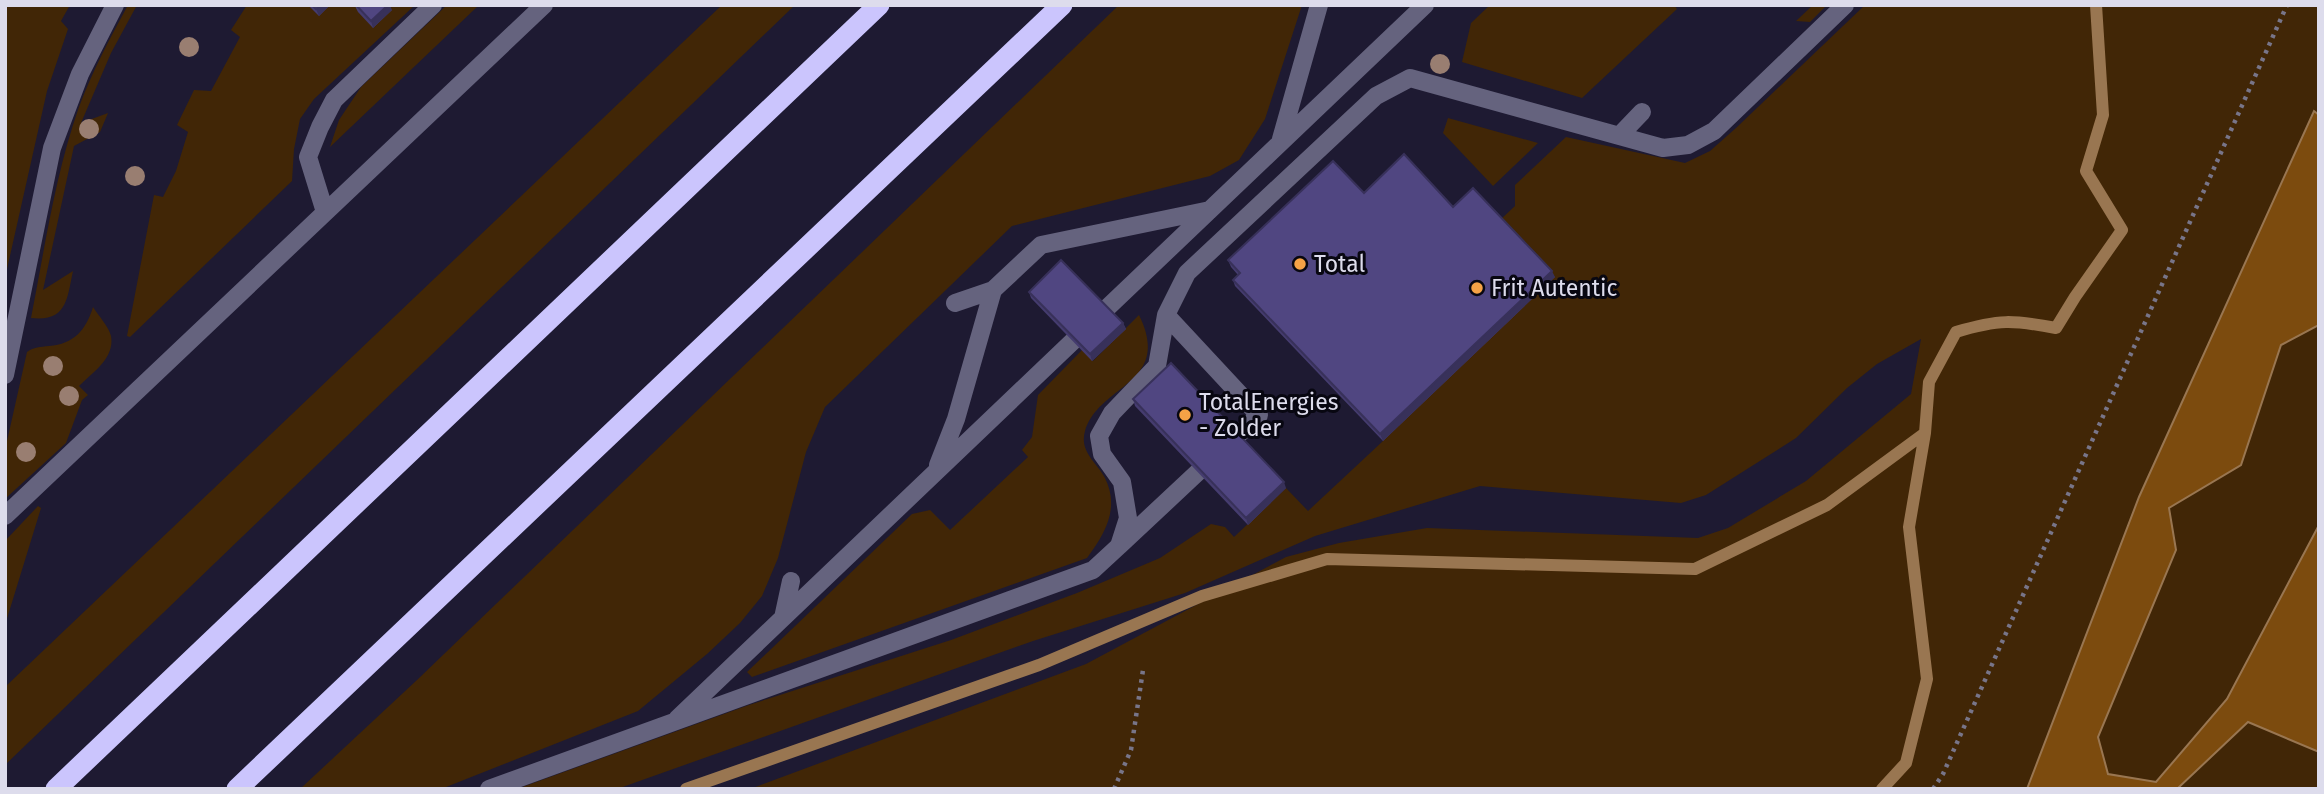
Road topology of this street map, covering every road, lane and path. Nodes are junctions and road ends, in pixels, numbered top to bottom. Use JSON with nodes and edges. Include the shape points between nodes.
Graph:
{"nodes":[{"id":1,"x":115,"y":5,"type":"edge"},
{"id":2,"x":433,"y":5,"type":"edge"},
{"id":3,"x":544,"y":5,"type":"edge"},
{"id":4,"x":879,"y":5,"type":"edge"},
{"id":5,"x":1062,"y":5,"type":"edge"},
{"id":6,"x":1319,"y":5,"type":"edge"},
{"id":7,"x":1425,"y":5,"type":"edge"},
{"id":8,"x":1844,"y":5,"type":"edge"},
{"id":9,"x":2287,"y":5,"type":"edge"},
{"id":10,"x":1642,"y":112,"type":"dead end"},
{"id":11,"x":1620,"y":135,"type":"junction"},
{"id":12,"x":1280,"y":142,"type":"junction"},
{"id":13,"x":1210,"y":210,"type":"junction"},
{"id":14,"x":325,"y":212,"type":"junction"},
{"id":15,"x":993,"y":290,"type":"junction"},
{"id":16,"x":954,"y":303,"type":"dead end"},
{"id":17,"x":1106,"y":309,"type":"edge"},
{"id":18,"x":1166,"y":315,"type":"junction"},
{"id":19,"x":1073,"y":341,"type":"edge"},
{"id":20,"x":5,"y":375,"type":"edge"},
{"id":21,"x":1237,"y":436,"type":"edge"},
{"id":22,"x":935,"y":472,"type":"junction"},
{"id":23,"x":1198,"y":472,"type":"edge"},
{"id":24,"x":5,"y":516,"type":"edge"},
{"id":25,"x":1119,"y":546,"type":"junction"},
{"id":26,"x":790,"y":581,"type":"dead end"},
{"id":27,"x":783,"y":618,"type":"junction"},
{"id":28,"x":1143,"y":670,"type":"dead end"},
{"id":29,"x":672,"y":724,"type":"junction"},
{"id":30,"x":56,"y":789,"type":"edge"},
{"id":31,"x":237,"y":789,"type":"edge"},
{"id":32,"x":489,"y":789,"type":"edge"},
{"id":33,"x":1114,"y":789,"type":"edge"},
{"id":34,"x":1933,"y":789,"type":"edge"}],
"edges":[{"from":1,"to":20,"type":"lane","via":[[80,74],[52,148]]},
{"from":2,"to":14,"type":"lane","via":[[329,109],[308,157]]},
{"from":3,"to":14,"type":"lane"},
{"from":4,"to":30,"type":"highway"},
{"from":5,"to":31,"type":"highway"},
{"from":6,"to":12,"type":"lane"},
{"from":7,"to":12,"type":"lane"},
{"from":8,"to":11,"type":"lane","via":[[1714,131],[1688,145],[1663,148]]},
{"from":9,"to":34,"type":"path"},
{"from":10,"to":11,"type":"lane"},
{"from":11,"to":18,"type":"lane","via":[[1410,78],[1376,96],[1187,273]]},
{"from":12,"to":13,"type":"lane"},
{"from":13,"to":15,"type":"lane","via":[[1041,245]]},
{"from":13,"to":17,"type":"lane"},
{"from":14,"to":24,"type":"lane"},
{"from":15,"to":16,"type":"lane"},
{"from":15,"to":22,"type":"lane","via":[[956,419]]},
{"from":18,"to":21,"type":"lane","via":[[1259,415]]},
{"from":18,"to":25,"type":"lane","via":[[1157,366],[1112,413],[1099,436],[1102,454],[1122,482],[1128,518]]},
{"from":19,"to":22,"type":"lane"},
{"from":22,"to":27,"type":"lane"},
{"from":23,"to":25,"type":"lane"},
{"from":25,"to":29,"type":"lane","via":[[1093,570],[1053,586]]},
{"from":26,"to":27,"type":"lane"},
{"from":27,"to":29,"type":"lane"},
{"from":28,"to":33,"type":"path","via":[[1131,750]]},
{"from":29,"to":32,"type":"lane"}]}
